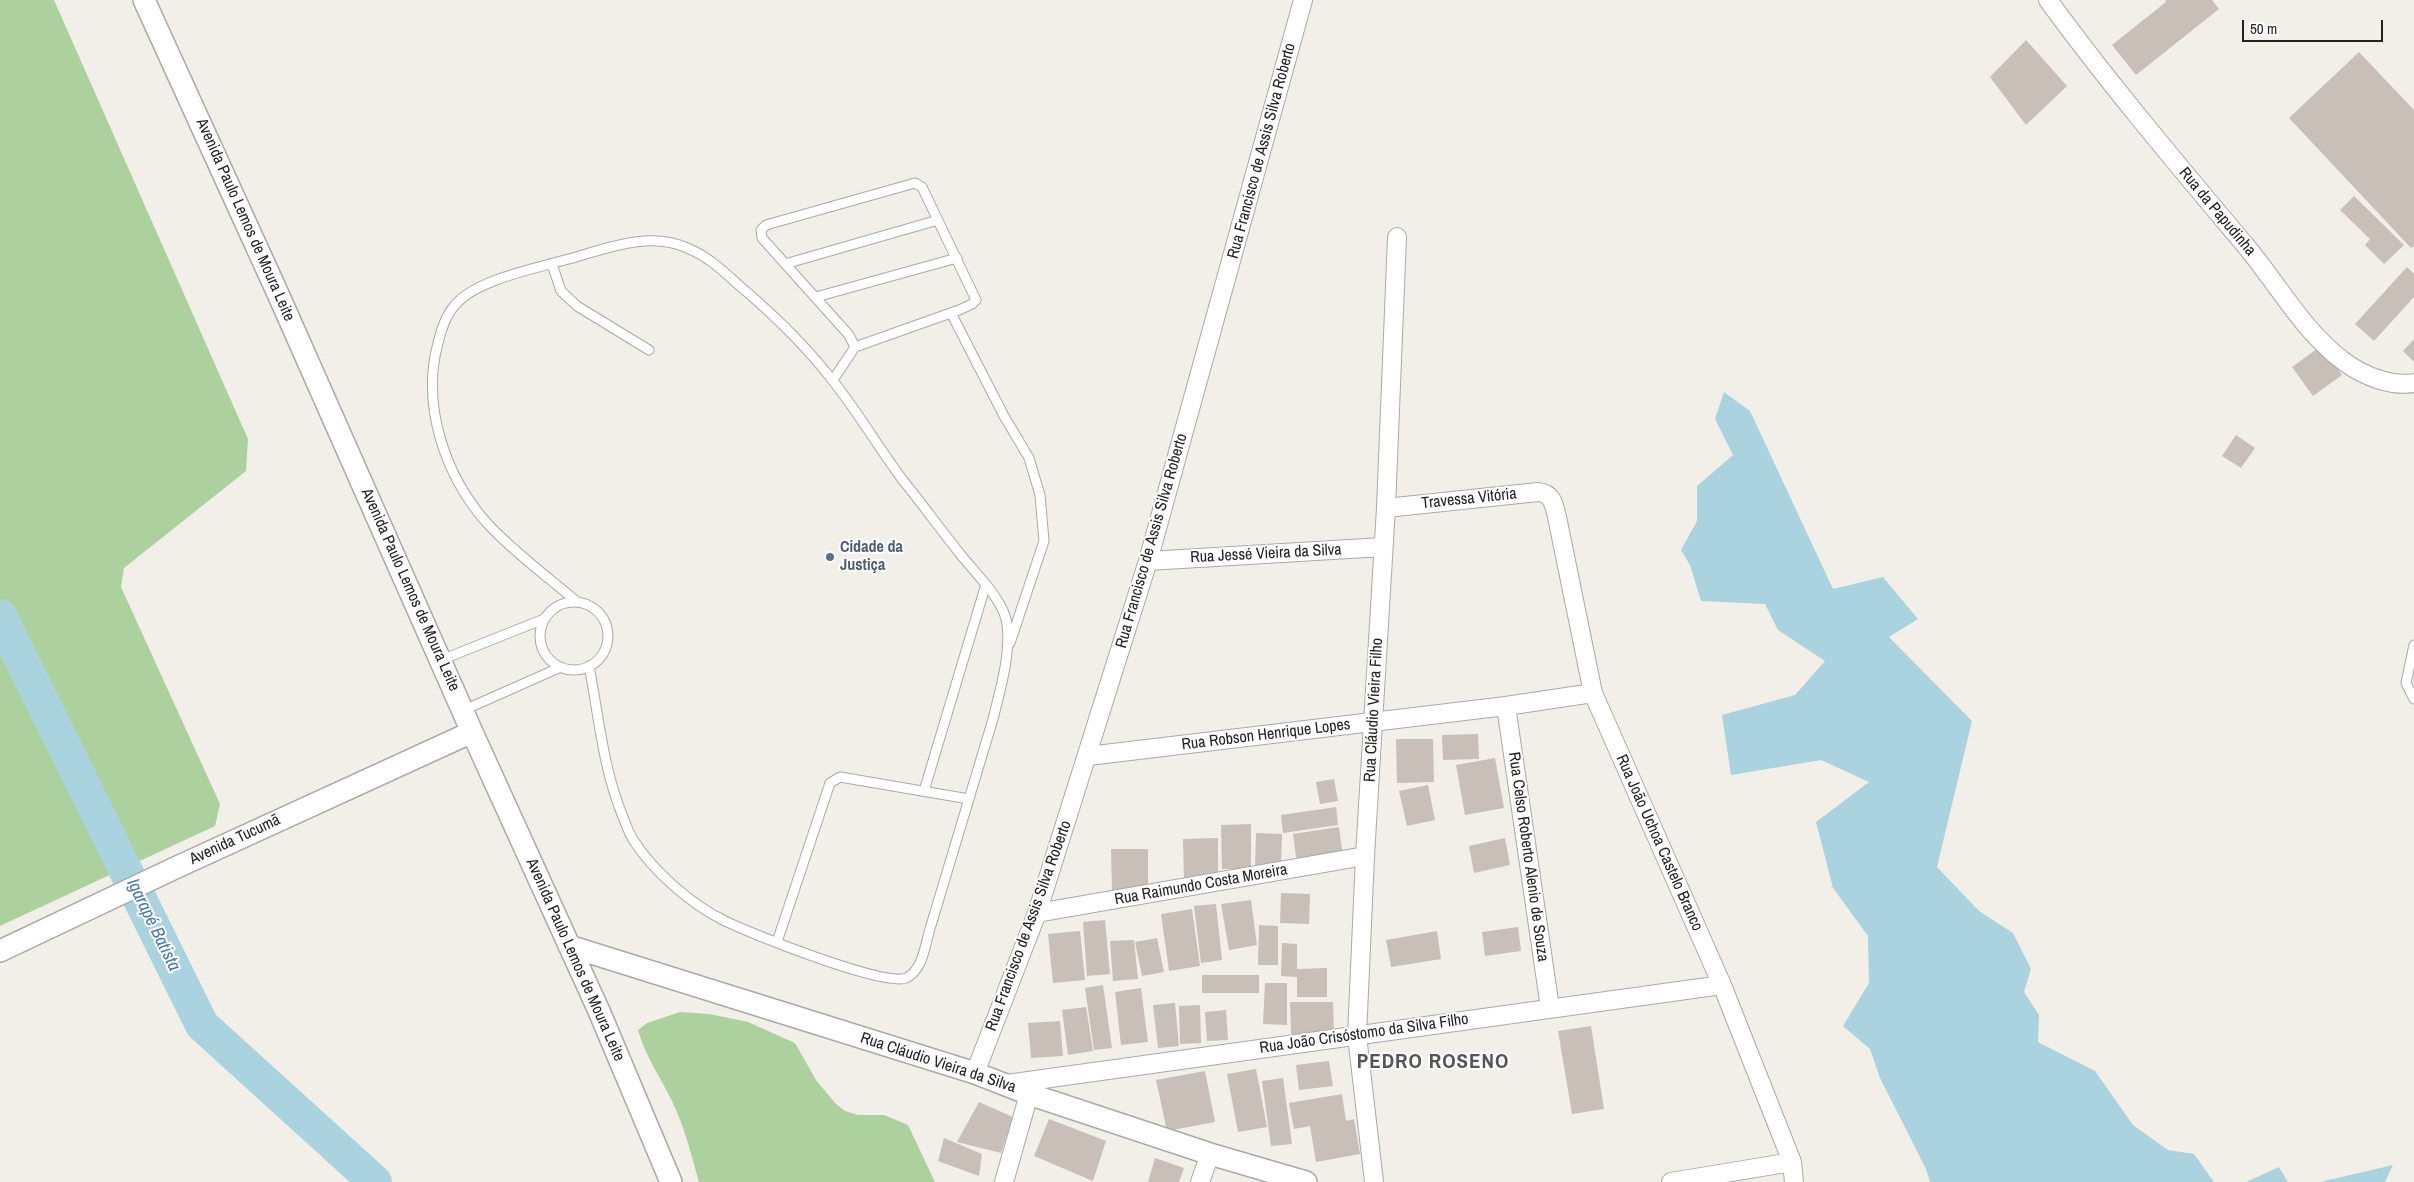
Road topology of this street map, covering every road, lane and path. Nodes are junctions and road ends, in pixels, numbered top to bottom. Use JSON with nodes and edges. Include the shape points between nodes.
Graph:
{"nodes":[{"id":1,"x":144,"y":0,"type":"edge"},
{"id":2,"x":1304,"y":0,"type":"edge"},
{"id":3,"x":2048,"y":0,"type":"edge"},
{"id":4,"x":938,"y":220,"type":"junction"},
{"id":5,"x":1397,"y":237,"type":"dead end"},
{"id":6,"x":957,"y":258,"type":"junction"},
{"id":7,"x":552,"y":264,"type":"junction"},
{"id":8,"x":785,"y":264,"type":"junction"},
{"id":9,"x":816,"y":297,"type":"junction"},
{"id":10,"x":952,"y":313,"type":"junction"},
{"id":11,"x":855,"y":347,"type":"junction"},
{"id":12,"x":648,"y":350,"type":"dead end"},
{"id":13,"x":833,"y":380,"type":"junction"},
{"id":14,"x":2414,"y":383,"type":"edge"},
{"id":15,"x":1551,"y":497,"type":"joint"},
{"id":16,"x":1386,"y":508,"type":"junction"},
{"id":17,"x":1383,"y":547,"type":"junction"},
{"id":18,"x":1148,"y":561,"type":"junction"},
{"id":19,"x":986,"y":584,"type":"junction"},
{"id":20,"x":576,"y":601,"type":"junction"},
{"id":21,"x":544,"y":619,"type":"junction"},
{"id":22,"x":2414,"y":645,"type":"edge"},
{"id":23,"x":1006,"y":653,"type":"junction"},
{"id":24,"x":442,"y":660,"type":"junction"},
{"id":25,"x":589,"y":666,"type":"junction"},
{"id":26,"x":561,"y":667,"type":"junction"},
{"id":27,"x":1593,"y":692,"type":"junction"},
{"id":28,"x":2414,"y":699,"type":"edge"},
{"id":29,"x":1506,"y":706,"type":"junction"},
{"id":30,"x":464,"y":710,"type":"junction"},
{"id":31,"x":1373,"y":723,"type":"junction"},
{"id":32,"x":472,"y":732,"type":"junction"},
{"id":33,"x":1088,"y":756,"type":"junction"},
{"id":34,"x":924,"y":791,"type":"junction"},
{"id":35,"x":969,"y":799,"type":"junction"},
{"id":36,"x":1365,"y":856,"type":"junction"},
{"id":37,"x":1037,"y":913,"type":"junction"},
{"id":38,"x":777,"y":942,"type":"junction"},
{"id":39,"x":570,"y":946,"type":"junction"},
{"id":40,"x":0,"y":951,"type":"edge"},
{"id":41,"x":1722,"y":985,"type":"junction"},
{"id":42,"x":1550,"y":1008,"type":"junction"},
{"id":43,"x":1358,"y":1036,"type":"junction"},
{"id":44,"x":975,"y":1073,"type":"junction"},
{"id":45,"x":1007,"y":1084,"type":"junction"},
{"id":46,"x":1029,"y":1094,"type":"junction"},
{"id":47,"x":1210,"y":1154,"type":"junction"},
{"id":48,"x":1792,"y":1162,"type":"junction"},
{"id":49,"x":671,"y":1182,"type":"edge"},
{"id":50,"x":1004,"y":1182,"type":"edge"},
{"id":51,"x":1200,"y":1182,"type":"edge"},
{"id":52,"x":1306,"y":1182,"type":"edge"},
{"id":53,"x":1374,"y":1182,"type":"edge"},
{"id":54,"x":1671,"y":1182,"type":"edge"},
{"id":55,"x":1794,"y":1182,"type":"edge"}],
"edges":[{"from":1,"to":24,"type":"street","name":"Avenida Paulo Lemos de Moura Leite"},
{"from":2,"to":18,"type":"street","name":"Rua Francisco de Assis Silva Roberto"},
{"from":3,"to":14,"type":"street","name":"Rua da Papudinha","via":[[2195,188],[2320,338],[2346,362],[2368,376]]},
{"from":4,"to":6,"type":"lane"},
{"from":4,"to":8,"type":"lane"},
{"from":4,"to":8,"type":"lane","via":[[922,187],[915,183],[766,225],[761,230],[762,238]]},
{"from":5,"to":16,"type":"street","name":"Rua Cláudio Vieira Filho"},
{"from":6,"to":9,"type":"lane"},
{"from":6,"to":10,"type":"lane","via":[[976,300]]},
{"from":7,"to":12,"type":"lane","via":[[561,291],[577,306]]},
{"from":7,"to":13,"type":"lane","via":[[639,241],[663,241],[687,247],[712,262],[775,316]]},
{"from":7,"to":20,"type":"lane","via":[[477,289],[455,304],[442,326],[434,356],[431,389],[437,426],[448,459],[464,491],[487,523]]},
{"from":8,"to":9,"type":"lane"},
{"from":9,"to":11,"type":"lane","via":[[850,335]]},
{"from":10,"to":11,"type":"lane"},
{"from":10,"to":23,"type":"lane","via":[[1029,458],[1040,495],[1044,541]]},
{"from":11,"to":13,"type":"lane"},
{"from":13,"to":19,"type":"lane","via":[[895,470]]},
{"from":15,"to":16,"type":"street","name":"Travessa Vitória","via":[[1545,492],[1538,492]]},
{"from":15,"to":27,"type":"street","name":"Rua João Uchoa Castelo Branco"},
{"from":16,"to":17,"type":"street","name":"Rua Cláudio Vieira Filho"},
{"from":17,"to":18,"type":"street","name":"Rua Jessé Vieira da Silva"},
{"from":17,"to":31,"type":"street","name":"Rua Cláudio Vieira Filho"},
{"from":18,"to":33,"type":"street","name":"Rua Francisco de Assis Silva Roberto"},
{"from":19,"to":23,"type":"lane","via":[[1007,624]]},
{"from":19,"to":34,"type":"lane"},
{"from":20,"to":21,"type":"lane","via":[[557,605]]},
{"from":20,"to":25,"type":"lane","via":[[586,604],[601,616],[608,634],[603,652]]},
{"from":21,"to":24,"type":"lane"},
{"from":21,"to":26,"type":"lane","via":[[539,638],[542,647],[546,656]]},
{"from":22,"to":28,"type":"lane","via":[[2406,683]]},
{"from":23,"to":35,"type":"lane","via":[[1001,686]]},
{"from":24,"to":30,"type":"street","name":"Avenida Paulo Lemos de Moura Leite"},
{"from":25,"to":26,"type":"lane","via":[[571,670]]},
{"from":25,"to":38,"type":"lane","via":[[613,793],[633,840],[673,886],[723,920]]},
{"from":26,"to":30,"type":"lane"},
{"from":27,"to":29,"type":"street","name":"Rua Robson Henrique Lopes"},
{"from":27,"to":41,"type":"street","name":"Rua João Uchoa Castelo Branco"},
{"from":29,"to":31,"type":"street","name":"Rua Robson Henrique Lopes"},
{"from":29,"to":42,"type":"street","name":"Rua Celso Roberto Alenio de Souza"},
{"from":30,"to":32,"type":"street","name":"Avenida Paulo Lemos de Moura Leite"},
{"from":31,"to":33,"type":"street","name":"Rua Robson Henrique Lopes"},
{"from":31,"to":36,"type":"street","name":"Rua Cláudio Vieira Filho"},
{"from":32,"to":39,"type":"street","name":"Avenida Paulo Lemos de Moura Leite"},
{"from":32,"to":40,"type":"street","name":"Avenida Tucumã"},
{"from":33,"to":37,"type":"street","name":"Rua Francisco de Assis Silva Roberto"},
{"from":34,"to":35,"type":"lane"},
{"from":34,"to":38,"type":"lane","via":[[840,776],[830,783]]},
{"from":35,"to":38,"type":"lane","via":[[919,965],[906,978],[897,980],[865,973]]},
{"from":36,"to":37,"type":"street","name":"Rua Raimundo Costa Moreira"},
{"from":36,"to":43,"type":"street","name":"Rua Cláudio Vieira Filho"},
{"from":37,"to":44,"type":"street","name":"Rua Francisco de Assis Silva Roberto"},
{"from":39,"to":44,"type":"street","name":"Rua Cláudio Vieira da Silva"},
{"from":39,"to":49,"type":"street","name":"Avenida Paulo Lemos de Moura Leite"},
{"from":41,"to":42,"type":"street","name":"Rua João Crisóstomo da Silva Filho"},
{"from":41,"to":48,"type":"street","name":"Rua João Uchoa Castelo Branco"},
{"from":42,"to":43,"type":"street","name":"Rua João Crisóstomo da Silva Filho"},
{"from":43,"to":45,"type":"street","name":"Rua João Crisóstomo da Silva Filho"},
{"from":43,"to":53,"type":"street","name":"Rua Cláudio Vieira Filho"},
{"from":44,"to":45,"type":"street","name":"Rua Cláudio Vieira da Silva"},
{"from":45,"to":46,"type":"street","name":"Rua Cláudio Vieira da Silva"},
{"from":46,"to":47,"type":"street","name":"Rua Cláudio Vieira da Silva"},
{"from":46,"to":50,"type":"street"},
{"from":47,"to":51,"type":"street"},
{"from":47,"to":52,"type":"street","name":"Rua Cláudio Vieira da Silva"},
{"from":48,"to":54,"type":"street"},
{"from":48,"to":55,"type":"street","name":"Rua João Uchoa Castelo Branco"}]}
